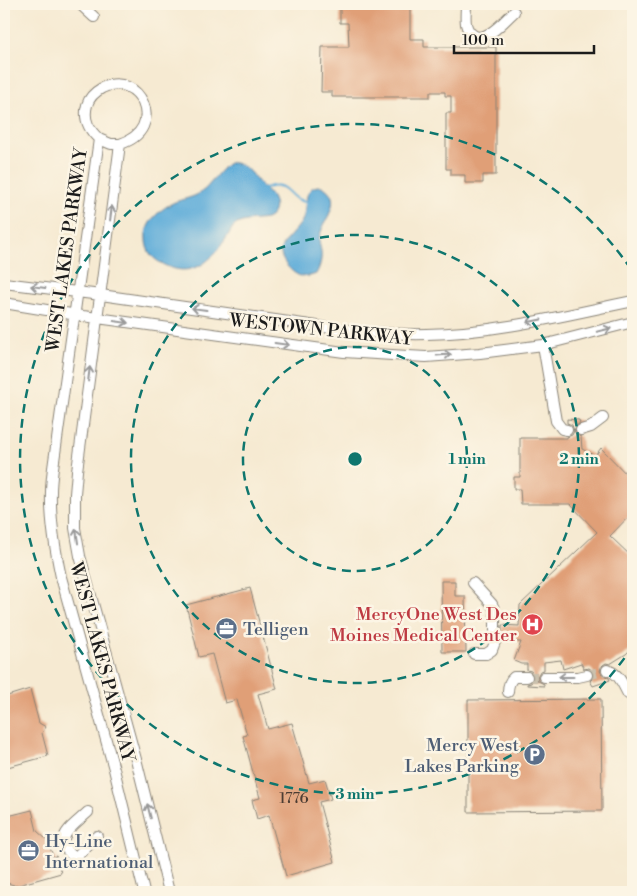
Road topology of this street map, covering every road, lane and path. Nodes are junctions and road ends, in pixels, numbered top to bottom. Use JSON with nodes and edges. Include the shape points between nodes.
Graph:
{"nodes":[{"id":1,"x":80,"y":4,"type":"edge"},
{"id":2,"x":466,"y":4,"type":"edge"},
{"id":3,"x":514,"y":12,"type":"dead end"},
{"id":4,"x":94,"y":17,"type":"dead end"},
{"id":5,"x":99,"y":139,"type":"junction"},
{"id":6,"x":120,"y":144,"type":"junction"},
{"id":7,"x":4,"y":283,"type":"edge"},
{"id":8,"x":78,"y":293,"type":"junction"},
{"id":9,"x":100,"y":295,"type":"junction"},
{"id":10,"x":633,"y":302,"type":"edge"},
{"id":11,"x":4,"y":303,"type":"edge"},
{"id":12,"x":74,"y":315,"type":"junction"},
{"id":13,"x":97,"y":318,"type":"junction"},
{"id":14,"x":633,"y":322,"type":"edge"},
{"id":15,"x":543,"y":346,"type":"junction"},
{"id":16,"x":602,"y":418,"type":"dead end"},
{"id":17,"x":567,"y":430,"type":"dead end"},
{"id":18,"x":581,"y":430,"type":"dead end"},
{"id":19,"x":473,"y":584,"type":"dead end"},
{"id":20,"x":474,"y":654,"type":"dead end"},
{"id":21,"x":607,"y":670,"type":"dead end"},
{"id":22,"x":587,"y":675,"type":"tunnel mouth"},
{"id":23,"x":527,"y":677,"type":"tunnel mouth"},
{"id":24,"x":544,"y":677,"type":"tunnel mouth"},
{"id":25,"x":508,"y":692,"type":"dead end"},
{"id":26,"x":628,"y":694,"type":"dead end"},
{"id":27,"x":88,"y":812,"type":"dead end"},
{"id":28,"x":97,"y":836,"type":"dead end"},
{"id":29,"x":144,"y":892,"type":"edge"},
{"id":30,"x":170,"y":892,"type":"edge"}],
"edges":[{"from":1,"to":4,"type":"street"},
{"from":2,"to":3,"type":"street","via":[[468,30],[478,37],[490,34]]},
{"from":5,"to":6,"type":"street"},
{"from":5,"to":6,"type":"street","name":"WEST LAKES PARKWAY","via":[[86,121],[86,108],[94,94],[104,87],[119,84],[138,94],[146,114],[136,137]]},
{"from":5,"to":8,"type":"street","name":"WEST LAKES PARKWAY"},
{"from":9,"to":6,"type":"street","name":"WEST LAKES PARKWAY","one_way":true},
{"from":8,"to":7,"type":"street","name":"WESTOWN PARKWAY","one_way":true},
{"from":8,"to":9,"type":"street","name":"WESTOWN PARKWAY"},
{"from":8,"to":12,"type":"street","name":"WEST LAKES PARKWAY"},
{"from":10,"to":9,"type":"street","name":"WESTOWN PARKWAY","one_way":true,"via":[[502,327],[426,334],[338,329]]},
{"from":9,"to":13,"type":"street","name":"WEST LAKES PARKWAY"},
{"from":11,"to":12,"type":"street","name":"WESTOWN PARKWAY"},
{"from":12,"to":13,"type":"street","name":"WESTOWN PARKWAY"},
{"from":12,"to":29,"type":"street","name":"WEST LAKES PARKWAY","via":[[51,492],[55,547]]},
{"from":13,"to":15,"type":"street","name":"WESTOWN PARKWAY","one_way":true,"via":[[344,352],[426,357]]},
{"from":30,"to":13,"type":"street","name":"WEST LAKES PARKWAY","one_way":true,"via":[[80,556],[76,528],[76,478]]},
{"from":15,"to":14,"type":"street","name":"WESTOWN PARKWAY","one_way":true},
{"from":15,"to":17,"type":"street","via":[[556,422]]},
{"from":16,"to":18,"type":"street"},
{"from":19,"to":20,"type":"street","via":[[495,611],[492,650],[486,654]]},
{"from":21,"to":26,"type":"street","via":[[618,675]]},
{"from":22,"to":24,"type":"street","one_way":true},
{"from":23,"to":25,"type":"street","via":[[514,677],[508,685]]},
{"from":27,"to":28,"type":"street","via":[[65,833],[64,848],[75,858]]}]}
